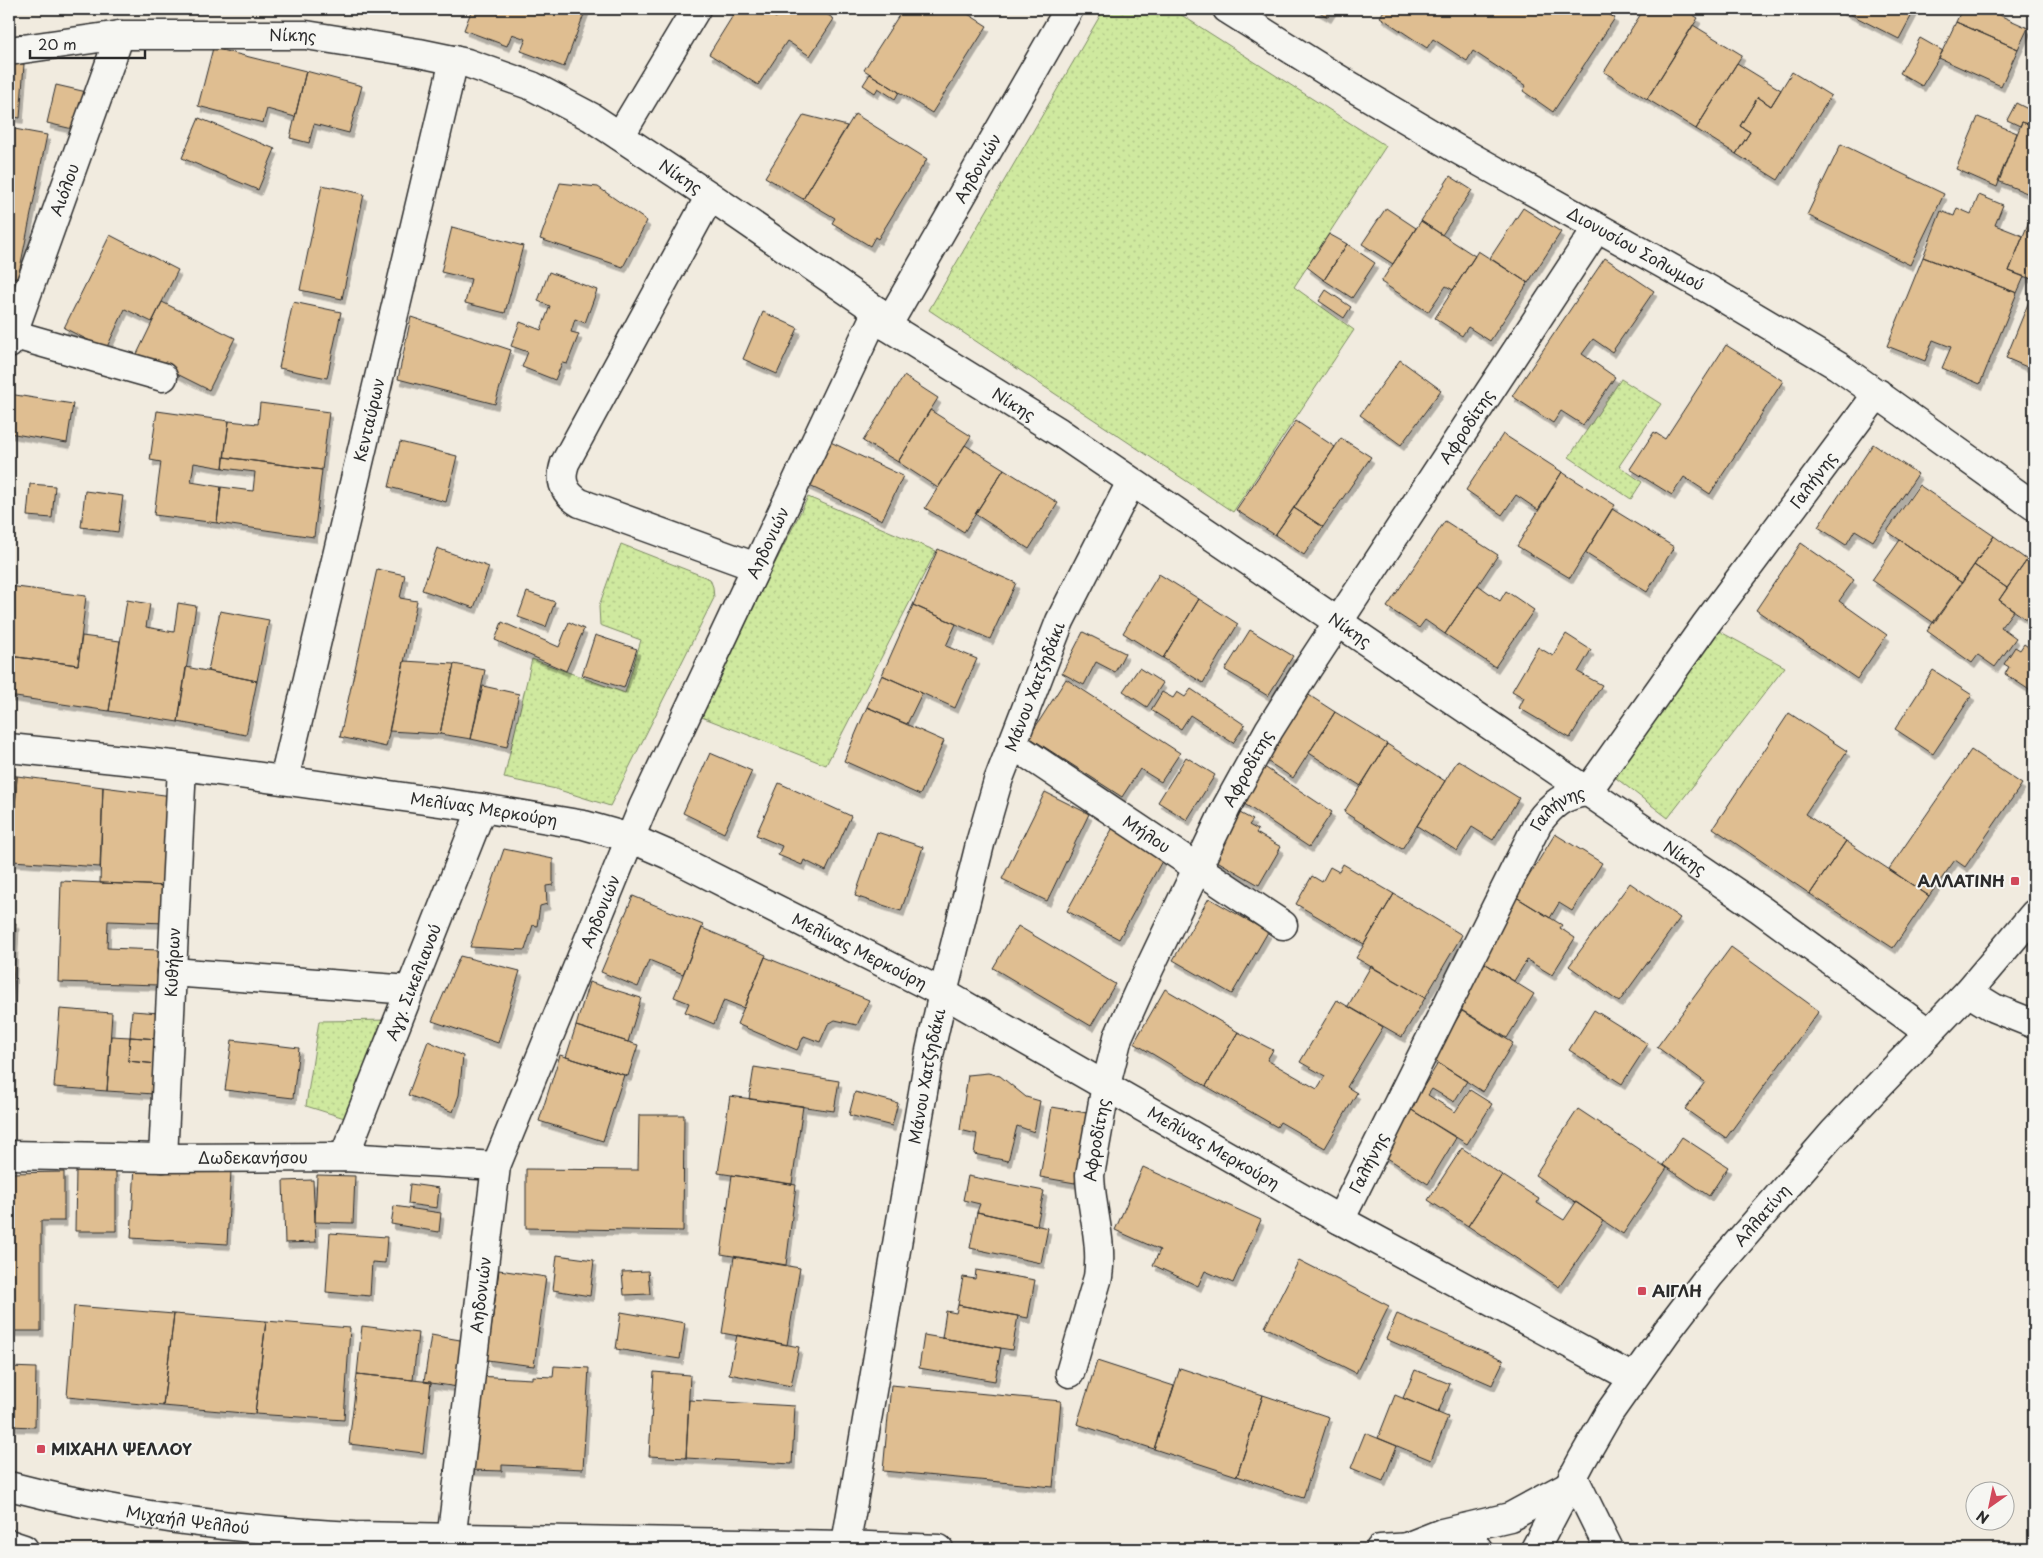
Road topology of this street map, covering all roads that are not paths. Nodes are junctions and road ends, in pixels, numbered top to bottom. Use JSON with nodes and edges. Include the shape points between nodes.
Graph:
{"nodes":[{"id":1,"x":696,"y":9,"type":"edge"},
{"id":2,"x":1069,"y":9,"type":"edge"},
{"id":3,"x":1227,"y":9,"type":"edge"},
{"id":4,"x":120,"y":35,"type":"junction"},
{"id":5,"x":9,"y":36,"type":"edge"},
{"id":6,"x":76,"y":41,"type":"junction"},
{"id":7,"x":9,"y":50,"type":"edge"},
{"id":8,"x":454,"y":60,"type":"junction"},
{"id":9,"x":620,"y":136,"type":"junction"},
{"id":10,"x":710,"y":196,"type":"junction"},
{"id":11,"x":1598,"y":228,"type":"junction"},
{"id":12,"x":882,"y":319,"type":"junction"},
{"id":13,"x":10,"y":339,"type":"edge"},
{"id":14,"x":163,"y":377,"type":"dead end"},
{"id":15,"x":1878,"y":393,"type":"junction"},
{"id":16,"x":1131,"y":482,"type":"junction"},
{"id":17,"x":2034,"y":506,"type":"edge"},
{"id":18,"x":756,"y":567,"type":"junction"},
{"id":19,"x":1338,"y":624,"type":"junction"},
{"id":20,"x":1012,"y":744,"type":"junction"},
{"id":21,"x":9,"y":748,"type":"edge"},
{"id":22,"x":182,"y":766,"type":"junction"},
{"id":23,"x":284,"y":780,"type":"junction"},
{"id":24,"x":1587,"y":792,"type":"junction"},
{"id":25,"x":482,"y":808,"type":"junction"},
{"id":26,"x":630,"y":838,"type":"junction"},
{"id":27,"x":1197,"y":866,"type":"junction"},
{"id":28,"x":2034,"y":914,"type":"edge"},
{"id":29,"x":1282,"y":925,"type":"dead end"},
{"id":30,"x":172,"y":972,"type":"junction"},
{"id":31,"x":410,"y":990,"type":"junction"},
{"id":32,"x":1968,"y":992,"type":"junction"},
{"id":33,"x":943,"y":993,"type":"junction"},
{"id":34,"x":2034,"y":1024,"type":"edge"},
{"id":35,"x":1929,"y":1033,"type":"junction"},
{"id":36,"x":1106,"y":1085,"type":"junction"},
{"id":37,"x":9,"y":1155,"type":"edge"},
{"id":38,"x":344,"y":1157,"type":"junction"},
{"id":39,"x":163,"y":1158,"type":"junction"},
{"id":40,"x":496,"y":1166,"type":"junction"},
{"id":41,"x":1340,"y":1220,"type":"junction"},
{"id":42,"x":1070,"y":1373,"type":"dead end"},
{"id":43,"x":1633,"y":1378,"type":"junction"},
{"id":44,"x":1571,"y":1481,"type":"junction"},
{"id":45,"x":9,"y":1486,"type":"edge"},
{"id":46,"x":9,"y":1544,"type":"edge"},
{"id":47,"x":450,"y":1544,"type":"edge"},
{"id":48,"x":845,"y":1547,"type":"edge"},
{"id":49,"x":1392,"y":1548,"type":"edge"},
{"id":50,"x":24,"y":1549,"type":"edge"},
{"id":51,"x":940,"y":1549,"type":"edge"},
{"id":52,"x":1478,"y":1549,"type":"edge"},
{"id":53,"x":1535,"y":1549,"type":"edge"},
{"id":54,"x":1608,"y":1549,"type":"edge"}],
"edges":[{"from":1,"to":9,"type":"street"},
{"from":2,"to":12,"type":"street","name":"Αηδονιών"},
{"from":3,"to":11,"type":"street","name":"Διονυσίου Σολωμού","via":[[1455,148]]},
{"from":4,"to":6,"type":"street","name":"Νίκης"},
{"from":4,"to":8,"type":"street","name":"Νίκης","via":[[306,35]]},
{"from":4,"to":13,"type":"street","name":"Αιόλου"},
{"from":5,"to":6,"type":"street"},
{"from":6,"to":7,"type":"street","name":"Νίκης"},
{"from":8,"to":9,"type":"street","name":"Νίκης","via":[[532,86]]},
{"from":8,"to":23,"type":"street","name":"Κενταύρων"},
{"from":9,"to":10,"type":"street","name":"Νίκης"},
{"from":10,"to":12,"type":"street","name":"Νίκης"},
{"from":10,"to":18,"type":"street","via":[[565,463],[562,474],[570,496],[580,503]]},
{"from":11,"to":15,"type":"street","name":"Διονυσίου Σολωμού","via":[[1710,290]]},
{"from":11,"to":19,"type":"street","name":"Αφροδίτης"},
{"from":12,"to":16,"type":"street","name":"Νίκης"},
{"from":12,"to":18,"type":"street","name":"Αηδονιών"},
{"from":13,"to":14,"type":"street"},
{"from":15,"to":17,"type":"street","name":"Διονυσίου Σολωμού"},
{"from":15,"to":24,"type":"street","name":"Γαλήνης","via":[[1706,624]]},
{"from":16,"to":19,"type":"street","name":"Νίκης"},
{"from":16,"to":20,"type":"street","name":"Μάνου Χατζηδάκι","via":[[1060,621]]},
{"from":18,"to":26,"type":"street","name":"Αηδονιών"},
{"from":19,"to":24,"type":"street","name":"Νίκης"},
{"from":19,"to":27,"type":"street","name":"Αφροδίτης","via":[[1269,730]]},
{"from":20,"to":27,"type":"street","name":"Μήλου"},
{"from":20,"to":33,"type":"street","name":"Μάνου Χατζηδάκι","via":[[981,840]]},
{"from":21,"to":22,"type":"street","name":"Μελίνας Μερκούρη"},
{"from":22,"to":23,"type":"street","name":"Μελίνας Μερκούρη"},
{"from":22,"to":30,"type":"street","name":"Κυθήρων"},
{"from":23,"to":25,"type":"street","name":"Μελίνας Μερκούρη"},
{"from":24,"to":35,"type":"street","name":"Νίκης","via":[[1760,909]]},
{"from":24,"to":41,"type":"street","name":"Γαλήνης","via":[[1572,794],[1558,801],[1538,823]]},
{"from":25,"to":26,"type":"street","name":"Μελίνας Μερκούρη","via":[[584,825]]},
{"from":25,"to":31,"type":"street","name":"Αγγ. Σικελιανού"},
{"from":26,"to":33,"type":"street","name":"Μελίνας Μερκούρη"},
{"from":26,"to":40,"type":"street","name":"Αηδονιών"},
{"from":27,"to":29,"type":"street","name":"Μήλου"},
{"from":27,"to":36,"type":"street","name":"Αφροδίτης","via":[[1118,1037]]},
{"from":28,"to":32,"type":"street","name":"Αλλατίνη"},
{"from":30,"to":31,"type":"street"},
{"from":30,"to":39,"type":"street","name":"Κυθήρων"},
{"from":31,"to":38,"type":"street","name":"Αγγ. Σικελιανού"},
{"from":32,"to":34,"type":"street","via":[[1994,1008]]},
{"from":32,"to":35,"type":"street","name":"Αλλατίνη"},
{"from":33,"to":36,"type":"street","name":"Μελίνας Μερκούρη"},
{"from":33,"to":48,"type":"street","name":"Μάνου Χατζηδάκι","via":[[920,1106]]},
{"from":35,"to":43,"type":"street","name":"Αλλατίνη","via":[[1834,1132],[1742,1238],[1699,1289]]},
{"from":36,"to":41,"type":"street","name":"Μελίνας Μερκούρη"},
{"from":36,"to":42,"type":"street","name":"Αφροδίτης","via":[[1090,1175],[1100,1245],[1098,1277]]},
{"from":37,"to":39,"type":"street","name":"Δωδεκανήσου"},
{"from":38,"to":39,"type":"street","name":"Δωδεκανήσου"},
{"from":38,"to":40,"type":"street","name":"Δωδεκανήσου"},
{"from":40,"to":47,"type":"street","name":"Αηδονιών"},
{"from":41,"to":43,"type":"street","name":"Μελίνας Μερκούρη"},
{"from":43,"to":44,"type":"street","name":"Αλλατίνη","via":[[1609,1413]]},
{"from":44,"to":49,"type":"street","via":[[1510,1517]]},
{"from":44,"to":53,"type":"street","name":"Αλλατίνη"},
{"from":44,"to":54,"type":"street"},
{"from":45,"to":47,"type":"street","name":"Μιχαήλ Ψελλού","via":[[96,1505],[246,1528]]},
{"from":46,"to":50,"type":"street"},
{"from":47,"to":48,"type":"street","name":"Μιχαήλ Ψελλού"},
{"from":48,"to":51,"type":"street","name":"Μιχαήλ Ψελλού"},
{"from":49,"to":52,"type":"street","via":[[1457,1544]]}]}
